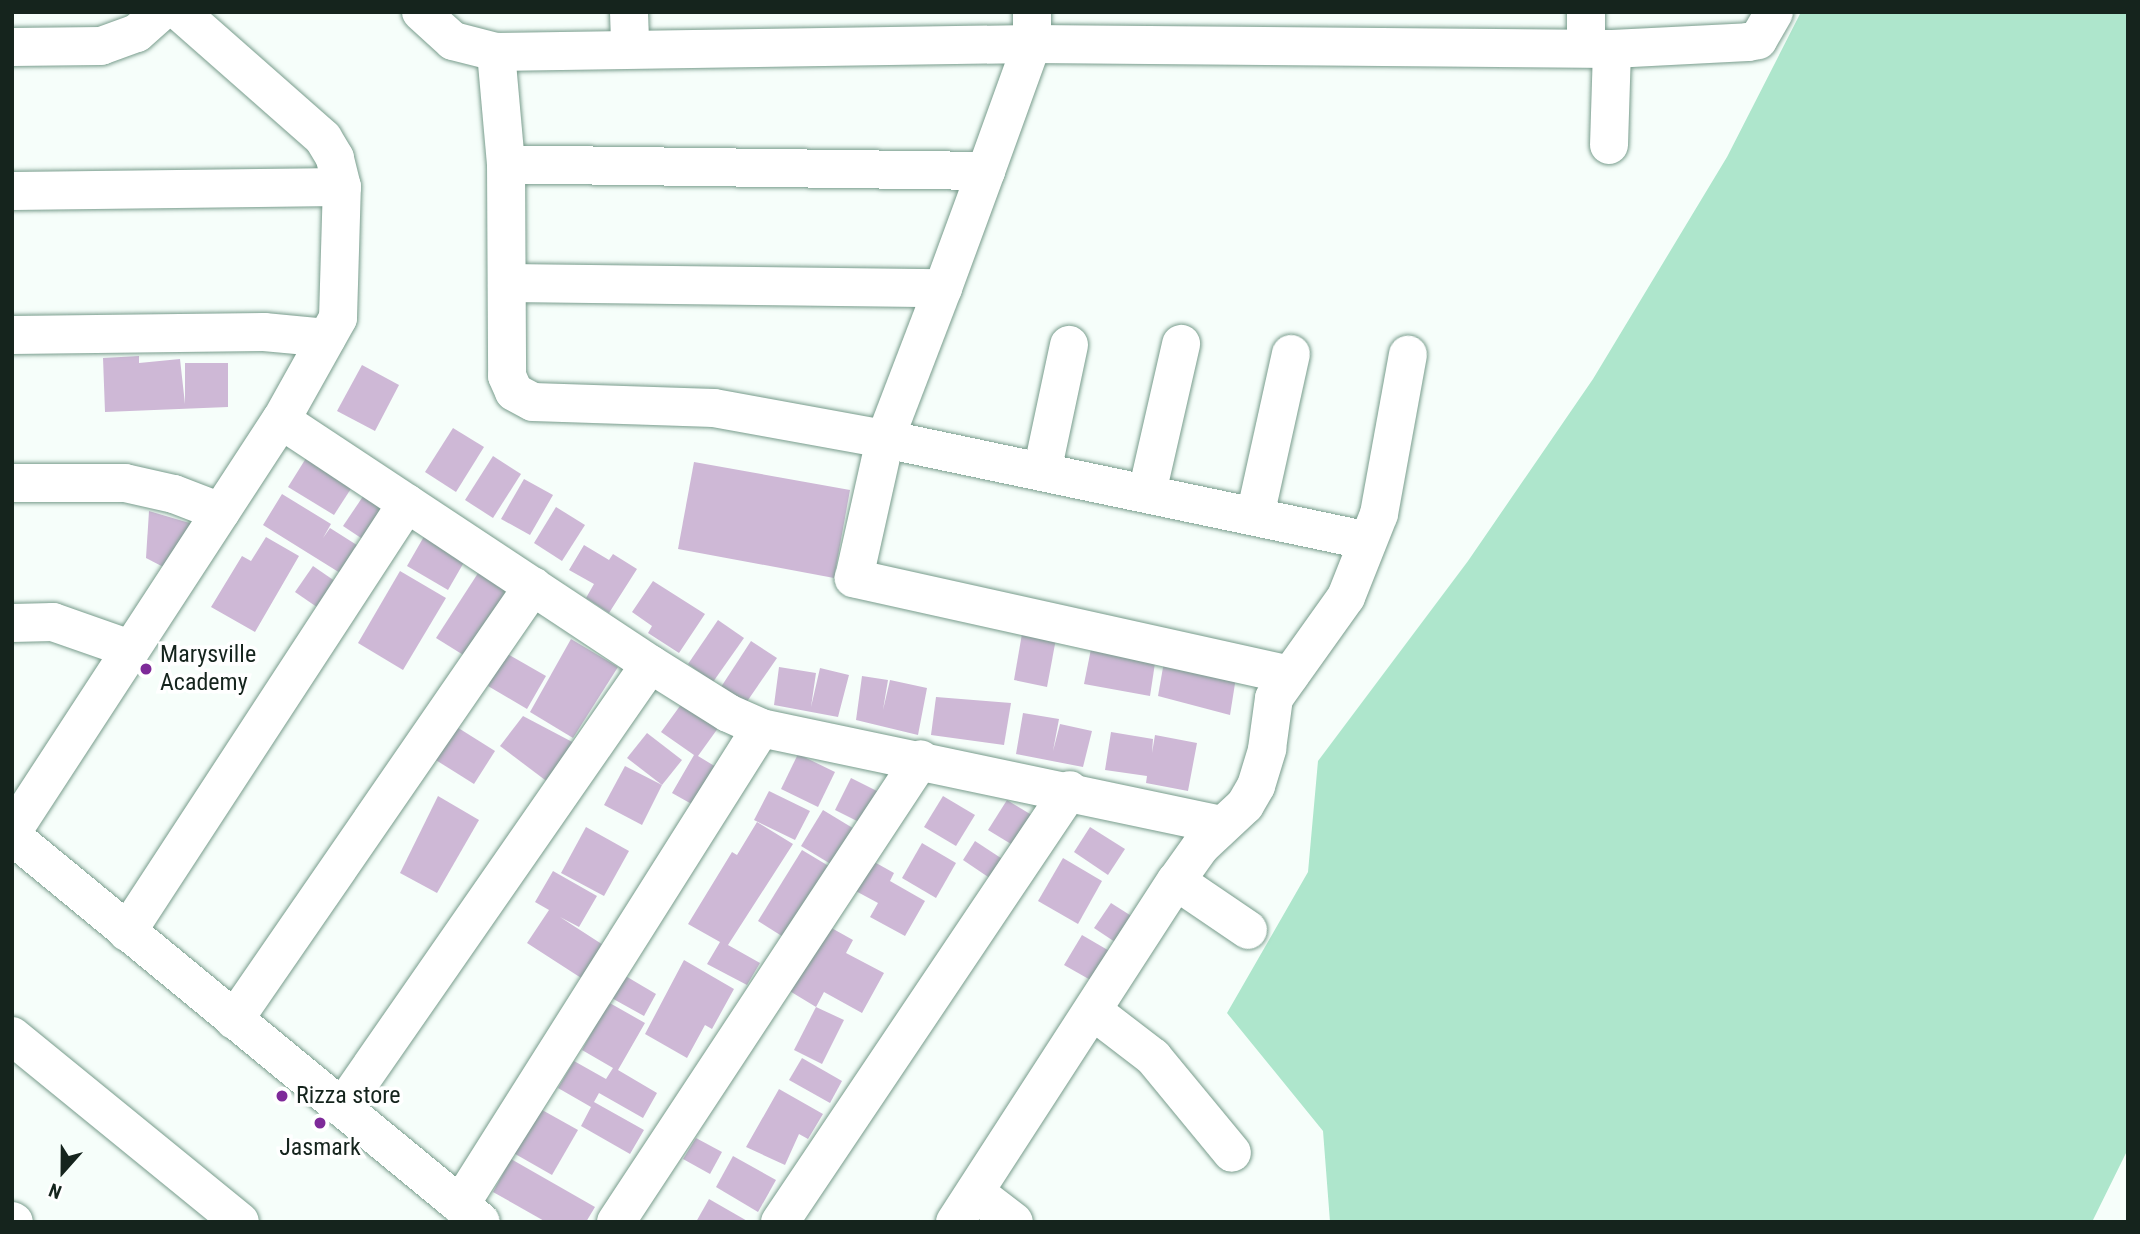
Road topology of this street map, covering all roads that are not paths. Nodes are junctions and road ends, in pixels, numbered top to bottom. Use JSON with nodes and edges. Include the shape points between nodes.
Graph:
{"nodes":[{"id":1,"x":160,"y":12,"type":"edge"},
{"id":2,"x":180,"y":12,"type":"edge"},
{"id":3,"x":421,"y":12,"type":"edge"},
{"id":4,"x":1774,"y":12,"type":"edge"},
{"id":5,"x":1032,"y":28,"type":"edge"},
{"id":6,"x":630,"y":30,"type":"edge"},
{"id":7,"x":1595,"y":36,"type":"edge"},
{"id":8,"x":12,"y":47,"type":"edge"},
{"id":9,"x":496,"y":52,"type":"junction"},
{"id":10,"x":1609,"y":145,"type":"dead end"},
{"id":11,"x":506,"y":164,"type":"junction"},
{"id":12,"x":986,"y":170,"type":"junction"},
{"id":13,"x":342,"y":187,"type":"junction"},
{"id":14,"x":12,"y":191,"type":"edge"},
{"id":15,"x":507,"y":283,"type":"junction"},
{"id":16,"x":943,"y":288,"type":"junction"},
{"id":17,"x":12,"y":335,"type":"edge"},
{"id":18,"x":327,"y":338,"type":"junction"},
{"id":19,"x":1181,"y":344,"type":"dead end"},
{"id":20,"x":1069,"y":345,"type":"dead end"},
{"id":21,"x":1291,"y":354,"type":"dead end"},
{"id":22,"x":1408,"y":355,"type":"dead end"},
{"id":23,"x":281,"y":420,"type":"junction"},
{"id":24,"x":885,"y":439,"type":"junction"},
{"id":25,"x":1042,"y":471,"type":"junction"},
{"id":26,"x":12,"y":483,"type":"edge"},
{"id":27,"x":1147,"y":493,"type":"junction"},
{"id":28,"x":407,"y":503,"type":"junction"},
{"id":29,"x":221,"y":512,"type":"junction"},
{"id":30,"x":1255,"y":516,"type":"junction"},
{"id":31,"x":1366,"y":540,"type":"junction"},
{"id":32,"x":533,"y":586,"type":"junction"},
{"id":33,"x":12,"y":623,"type":"edge"},
{"id":34,"x":130,"y":649,"type":"junction"},
{"id":35,"x":650,"y":664,"type":"junction"},
{"id":36,"x":1290,"y":676,"type":"junction"},
{"id":37,"x":761,"y":728,"type":"junction"},
{"id":38,"x":921,"y":759,"type":"junction"},
{"id":39,"x":1070,"y":790,"type":"junction"},
{"id":40,"x":1221,"y":825,"type":"junction"},
{"id":41,"x":12,"y":834,"type":"edge"},
{"id":42,"x":1176,"y":881,"type":"junction"},
{"id":43,"x":1248,"y":930,"type":"dead end"},
{"id":44,"x":127,"y":932,"type":"junction"},
{"id":45,"x":1093,"y":1011,"type":"junction"},
{"id":46,"x":234,"y":1020,"type":"junction"},
{"id":47,"x":12,"y":1036,"type":"edge"},
{"id":48,"x":342,"y":1108,"type":"junction"},
{"id":49,"x":1232,"y":1153,"type":"dead end"},
{"id":50,"x":965,"y":1207,"type":"edge"},
{"id":51,"x":471,"y":1213,"type":"edge"},
{"id":52,"x":240,"y":1222,"type":"edge"},
{"id":53,"x":617,"y":1222,"type":"edge"},
{"id":54,"x":780,"y":1222,"type":"edge"},
{"id":55,"x":1014,"y":1222,"type":"edge"}],
"edges":[{"from":1,"to":8,"type":"street","via":[[137,33],[101,46]]},
{"from":2,"to":13,"type":"street","via":[[323,138],[335,158]]},
{"from":3,"to":9,"type":"street","via":[[453,41]]},
{"from":4,"to":7,"type":"street","via":[[1758,40],[1748,42]]},
{"from":5,"to":6,"type":"street"},
{"from":5,"to":7,"type":"street"},
{"from":5,"to":12,"type":"street"},
{"from":6,"to":9,"type":"street"},
{"from":7,"to":10,"type":"street"},
{"from":9,"to":11,"type":"street"},
{"from":11,"to":12,"type":"street"},
{"from":11,"to":15,"type":"street"},
{"from":12,"to":16,"type":"street"},
{"from":13,"to":14,"type":"street"},
{"from":13,"to":18,"type":"street","via":[[338,318]]},
{"from":15,"to":16,"type":"street"},
{"from":15,"to":24,"type":"street","via":[[507,376],[514,391],[533,402],[714,408]]},
{"from":16,"to":24,"type":"street"},
{"from":17,"to":18,"type":"street","via":[[264,332]]},
{"from":18,"to":23,"type":"street"},
{"from":19,"to":27,"type":"street"},
{"from":20,"to":25,"type":"street"},
{"from":21,"to":30,"type":"street"},
{"from":22,"to":31,"type":"street","via":[[1379,514]]},
{"from":23,"to":28,"type":"street"},
{"from":23,"to":29,"type":"street"},
{"from":24,"to":25,"type":"street"},
{"from":24,"to":36,"type":"street","via":[[854,578]]},
{"from":25,"to":27,"type":"street"},
{"from":26,"to":29,"type":"street","via":[[125,483],[174,494]]},
{"from":27,"to":30,"type":"street"},
{"from":28,"to":32,"type":"street"},
{"from":28,"to":44,"type":"street"},
{"from":29,"to":34,"type":"street"},
{"from":30,"to":31,"type":"street"},
{"from":31,"to":36,"type":"street","via":[[1346,597]]},
{"from":32,"to":35,"type":"street"},
{"from":32,"to":46,"type":"street"},
{"from":33,"to":34,"type":"street","via":[[53,622]]},
{"from":34,"to":41,"type":"street"},
{"from":35,"to":37,"type":"street"},
{"from":35,"to":48,"type":"street"},
{"from":36,"to":40,"type":"street","via":[[1274,698],[1256,786],[1245,805]]},
{"from":37,"to":38,"type":"street"},
{"from":37,"to":51,"type":"street"},
{"from":38,"to":39,"type":"street"},
{"from":38,"to":53,"type":"street"},
{"from":39,"to":40,"type":"street"},
{"from":39,"to":54,"type":"street"},
{"from":40,"to":42,"type":"street"},
{"from":41,"to":44,"type":"street"},
{"from":42,"to":43,"type":"street"},
{"from":42,"to":45,"type":"street"},
{"from":44,"to":46,"type":"street"},
{"from":45,"to":49,"type":"street","via":[[1153,1057]]},
{"from":45,"to":50,"type":"street"},
{"from":46,"to":48,"type":"street"},
{"from":47,"to":52,"type":"street"},
{"from":48,"to":51,"type":"street"},
{"from":50,"to":55,"type":"street"}]}
